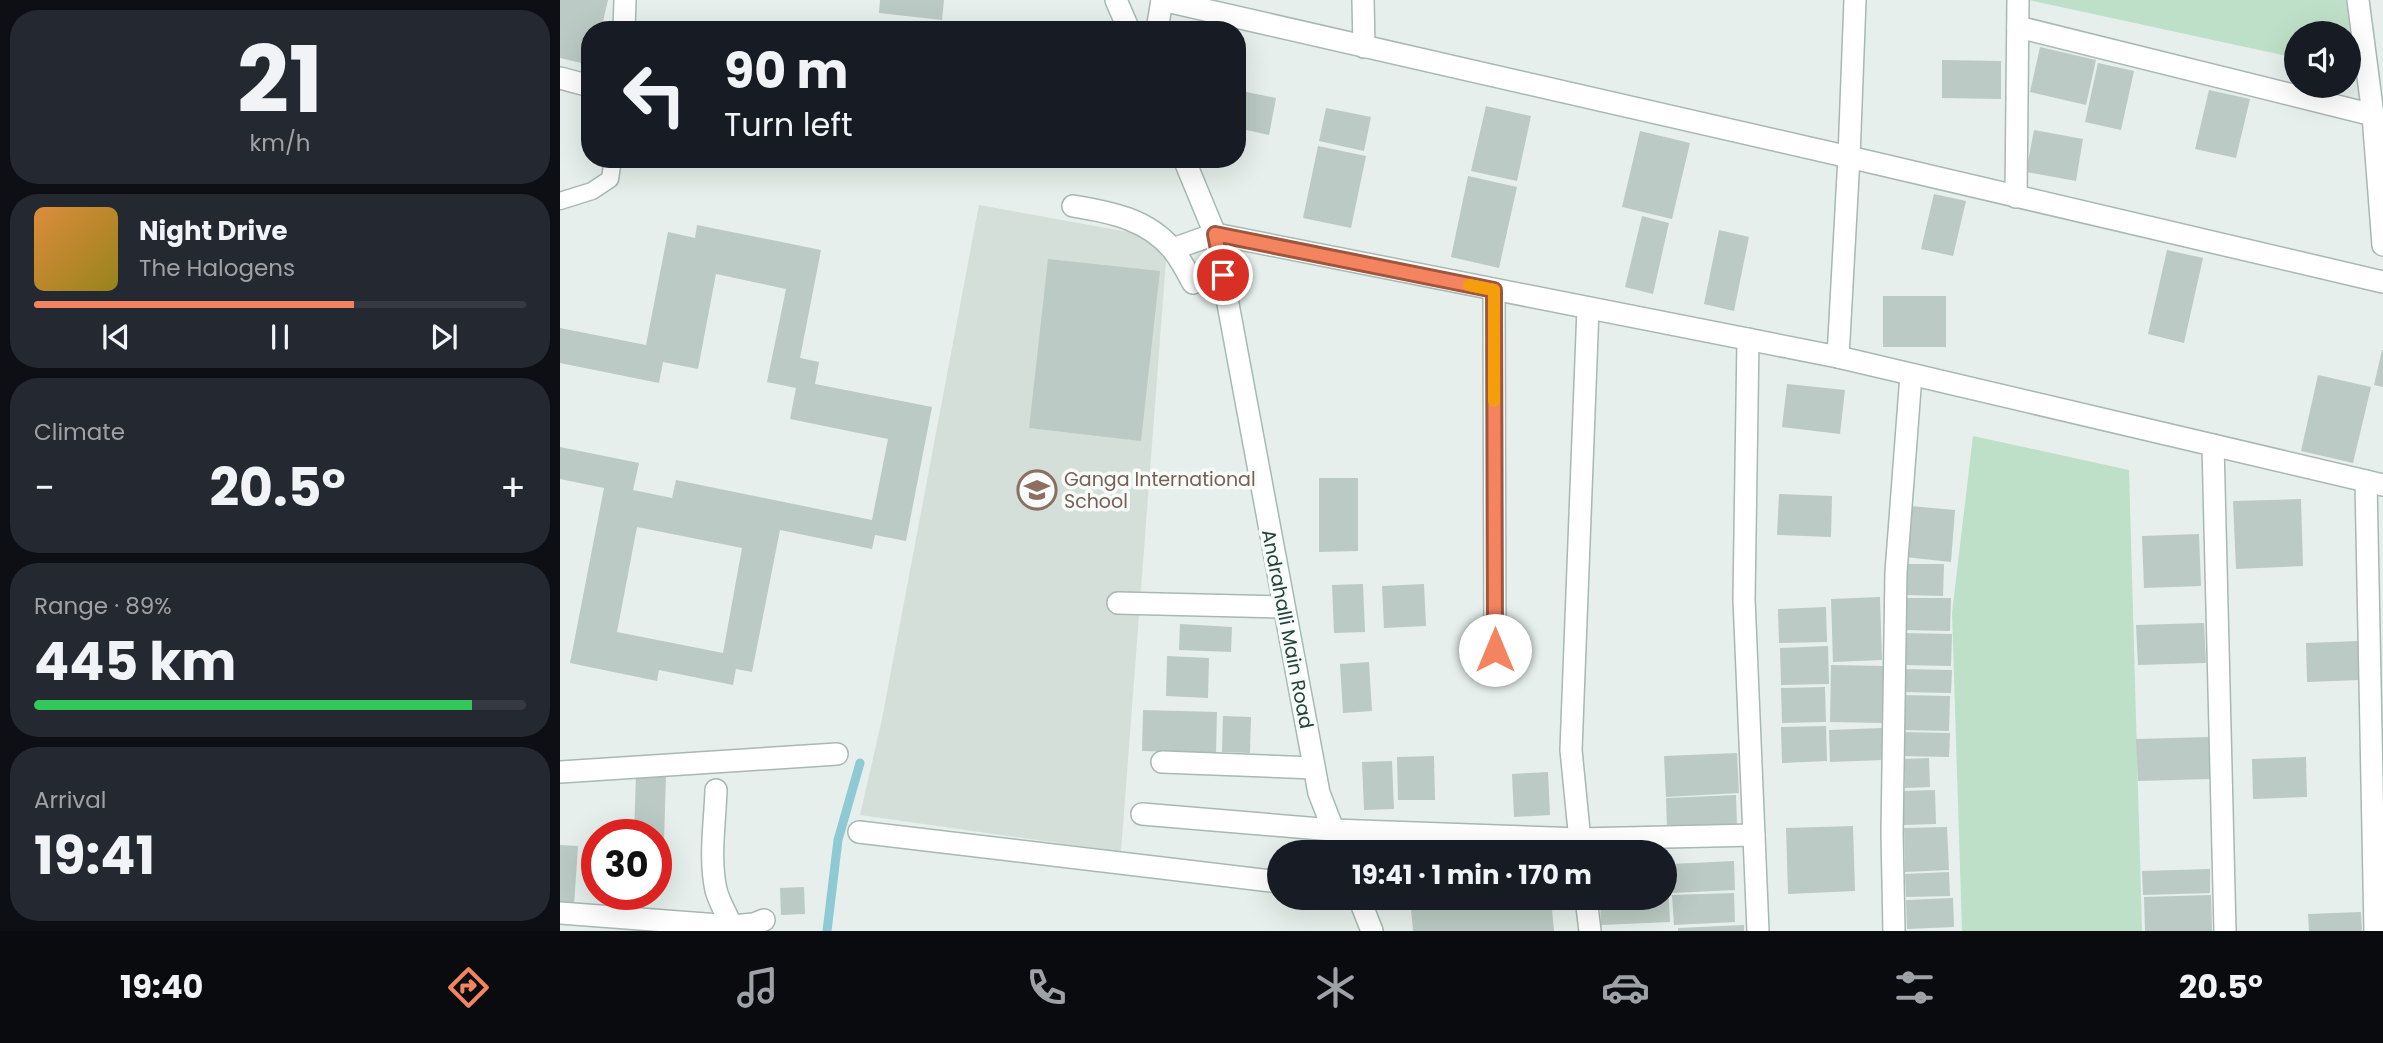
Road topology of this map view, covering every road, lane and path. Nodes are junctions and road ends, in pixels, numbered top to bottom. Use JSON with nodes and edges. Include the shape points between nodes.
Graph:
{"nodes":[{"id":1,"x":625,"y":0,"type":"edge"},
{"id":2,"x":1116,"y":0,"type":"edge"},
{"id":3,"x":1162,"y":0,"type":"edge"},
{"id":4,"x":1363,"y":0,"type":"edge"},
{"id":5,"x":1855,"y":0,"type":"edge"},
{"id":6,"x":2018,"y":0,"type":"edge"},
{"id":7,"x":2358,"y":0,"type":"edge"},
{"id":8,"x":624,"y":21,"type":"edge"},
{"id":9,"x":1125,"y":21,"type":"edge"},
{"id":10,"x":1158,"y":21,"type":"edge"},
{"id":11,"x":2018,"y":27,"type":"junction"},
{"id":12,"x":1364,"y":47,"type":"junction"},
{"id":13,"x":560,"y":78,"type":"edge"},
{"id":14,"x":581,"y":84,"type":"edge"},
{"id":15,"x":2373,"y":115,"type":"junction"},
{"id":16,"x":1849,"y":157,"type":"junction"},
{"id":17,"x":612,"y":168,"type":"edge"},
{"id":18,"x":1188,"y":168,"type":"edge"},
{"id":19,"x":2016,"y":197,"type":"junction"},
{"id":20,"x":560,"y":201,"type":"edge"},
{"id":21,"x":1073,"y":206,"type":"dead end"},
{"id":22,"x":1215,"y":234,"type":"junction"},
{"id":23,"x":2383,"y":246,"type":"edge"},
{"id":24,"x":1172,"y":249,"type":"junction"},
{"id":25,"x":2383,"y":282,"type":"edge"},
{"id":26,"x":1193,"y":283,"type":"dead end"},
{"id":27,"x":1494,"y":290,"type":"junction"},
{"id":28,"x":1588,"y":308,"type":"junction"},
{"id":29,"x":1748,"y":340,"type":"junction"},
{"id":30,"x":1838,"y":358,"type":"junction"},
{"id":31,"x":1911,"y":375,"type":"junction"},
{"id":32,"x":2213,"y":445,"type":"junction"},
{"id":33,"x":2374,"y":483,"type":"edge"},
{"id":34,"x":1118,"y":603,"type":"dead end"},
{"id":35,"x":1284,"y":607,"type":"junction"},
{"id":36,"x":1495,"y":650,"type":"dead end"},
{"id":37,"x":837,"y":754,"type":"dead end"},
{"id":38,"x":1162,"y":762,"type":"dead end"},
{"id":39,"x":1314,"y":768,"type":"junction"},
{"id":40,"x":560,"y":772,"type":"edge"},
{"id":41,"x":716,"y":790,"type":"dead end"},
{"id":42,"x":1142,"y":814,"type":"dead end"},
{"id":43,"x":1333,"y":830,"type":"junction"},
{"id":44,"x":859,"y":831,"type":"dead end"},
{"id":45,"x":1754,"y":835,"type":"junction"},
{"id":46,"x":1337,"y":840,"type":"edge"},
{"id":47,"x":1488,"y":840,"type":"edge"},
{"id":48,"x":1580,"y":840,"type":"edge"},
{"id":49,"x":1675,"y":840,"type":"edge"},
{"id":50,"x":1267,"y":881,"type":"edge"},
{"id":51,"x":1364,"y":910,"type":"edge"},
{"id":52,"x":1587,"y":910,"type":"edge"},
{"id":53,"x":560,"y":914,"type":"edge"},
{"id":54,"x":764,"y":920,"type":"dead end"},
{"id":55,"x":732,"y":928,"type":"edge"},
{"id":56,"x":1372,"y":931,"type":"edge"},
{"id":57,"x":1590,"y":931,"type":"edge"},
{"id":58,"x":1758,"y":931,"type":"edge"},
{"id":59,"x":1894,"y":931,"type":"edge"},
{"id":60,"x":2225,"y":931,"type":"edge"},
{"id":61,"x":2375,"y":931,"type":"edge"}],
"edges":[{"from":1,"to":8,"type":"street"},
{"from":2,"to":9,"type":"street"},
{"from":3,"to":10,"type":"street"},
{"from":3,"to":12,"type":"street"},
{"from":4,"to":12,"type":"street"},
{"from":5,"to":16,"type":"street"},
{"from":6,"to":11,"type":"street"},
{"from":7,"to":15,"type":"street"},
{"from":11,"to":15,"type":"street"},
{"from":11,"to":19,"type":"street"},
{"from":12,"to":16,"type":"street"},
{"from":13,"to":14,"type":"street"},
{"from":15,"to":23,"type":"street"},
{"from":16,"to":19,"type":"street"},
{"from":16,"to":30,"type":"street"},
{"from":17,"to":20,"type":"lane","via":[[610,179],[592,191]]},
{"from":18,"to":22,"type":"street","name":"Andrahalli Main Road"},
{"from":19,"to":25,"type":"street"},
{"from":21,"to":24,"type":"street","via":[[1127,218],[1149,228]]},
{"from":22,"to":24,"type":"street"},
{"from":22,"to":27,"type":"street"},
{"from":22,"to":35,"type":"street","name":"Andrahalli Main Road"},
{"from":24,"to":26,"type":"street"},
{"from":27,"to":28,"type":"street"},
{"from":27,"to":36,"type":"street"},
{"from":28,"to":29,"type":"street"},
{"from":28,"to":48,"type":"street","via":[[1571,750]]},
{"from":29,"to":30,"type":"street"},
{"from":29,"to":45,"type":"street","via":[[1744,600]]},
{"from":30,"to":31,"type":"street"},
{"from":31,"to":32,"type":"street"},
{"from":31,"to":59,"type":"street","via":[[1896,572]]},
{"from":32,"to":33,"type":"street"},
{"from":32,"to":60,"type":"street"},
{"from":33,"to":61,"type":"street"},
{"from":34,"to":35,"type":"street"},
{"from":35,"to":39,"type":"street","name":"Andrahalli Main Road"},
{"from":37,"to":40,"type":"street"},
{"from":38,"to":39,"type":"street"},
{"from":39,"to":43,"type":"street","name":"Andrahalli Main Road"},
{"from":41,"to":55,"type":"street","via":[[716,888]]},
{"from":42,"to":43,"type":"street"},
{"from":43,"to":46,"type":"street","name":"Andrahalli Main Road"},
{"from":43,"to":47,"type":"street"},
{"from":44,"to":50,"type":"street"},
{"from":45,"to":49,"type":"street"},
{"from":45,"to":58,"type":"street"},
{"from":51,"to":56,"type":"street"},
{"from":52,"to":57,"type":"street"},
{"from":53,"to":55,"type":"street"},
{"from":54,"to":55,"type":"street"}]}
